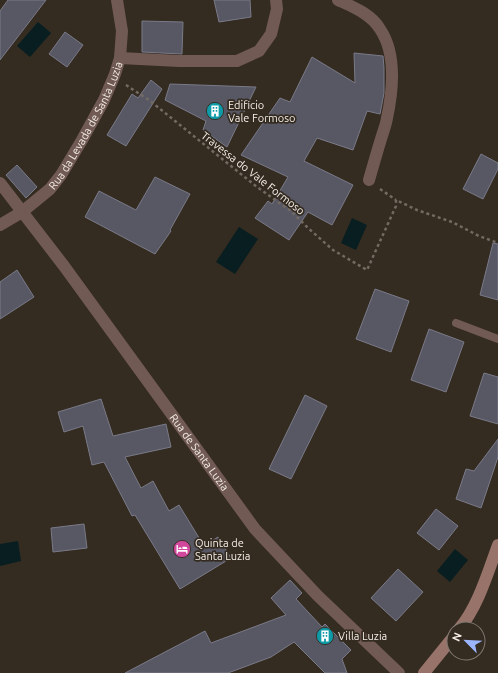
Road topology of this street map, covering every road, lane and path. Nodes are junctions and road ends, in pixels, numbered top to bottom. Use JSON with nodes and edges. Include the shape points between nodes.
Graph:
{"nodes":[{"id":1,"x":117,"y":0,"type":"edge"},
{"id":2,"x":276,"y":0,"type":"edge"},
{"id":3,"x":338,"y":0,"type":"edge"},
{"id":4,"x":120,"y":58,"type":"junction"},
{"id":5,"x":115,"y":74,"type":"junction"},
{"id":6,"x":368,"y":180,"type":"dead end"},
{"id":7,"x":0,"y":183,"type":"edge"},
{"id":8,"x":22,"y":212,"type":"junction"},
{"id":9,"x":0,"y":225,"type":"edge"},
{"id":10,"x":498,"y":243,"type":"edge"},
{"id":11,"x":456,"y":323,"type":"dead end"},
{"id":12,"x":498,"y":340,"type":"edge"},
{"id":13,"x":498,"y":545,"type":"edge"},
{"id":14,"x":466,"y":621,"type":"edge"},
{"id":15,"x":446,"y":646,"type":"edge"},
{"id":16,"x":399,"y":673,"type":"edge"},
{"id":17,"x":424,"y":673,"type":"edge"}],
"edges":[{"from":1,"to":4,"type":"street","name":"Rua da Levada de Santa Luzia","via":[[122,31]]},
{"from":2,"to":4,"type":"street","via":[[277,9],[271,34],[259,51],[237,61]]},
{"from":3,"to":6,"type":"street","via":[[373,20],[389,46],[392,60],[387,119]]},
{"from":4,"to":5,"type":"street","name":"Rua da Levada de Santa Luzia"},
{"from":5,"to":8,"type":"street","name":"Rua da Levada de Santa Luzia","via":[[96,116],[61,175],[50,189]]},
{"from":5,"to":10,"type":"path","name":"Travessa do Vale Formoso","via":[[257,188],[291,211],[333,250],[367,270],[396,206],[396,200]]},
{"from":7,"to":8,"type":"street","name":"Rua de Santa Luzia"},
{"from":8,"to":9,"type":"street","name":"Rua da Levada de Santa Luzia"},
{"from":8,"to":16,"type":"street","name":"Rua de Santa Luzia","via":[[256,529],[318,596]]},
{"from":11,"to":12,"type":"lane"},
{"from":13,"to":14,"type":"street","via":[[482,588]]},
{"from":15,"to":17,"type":"street"}]}
